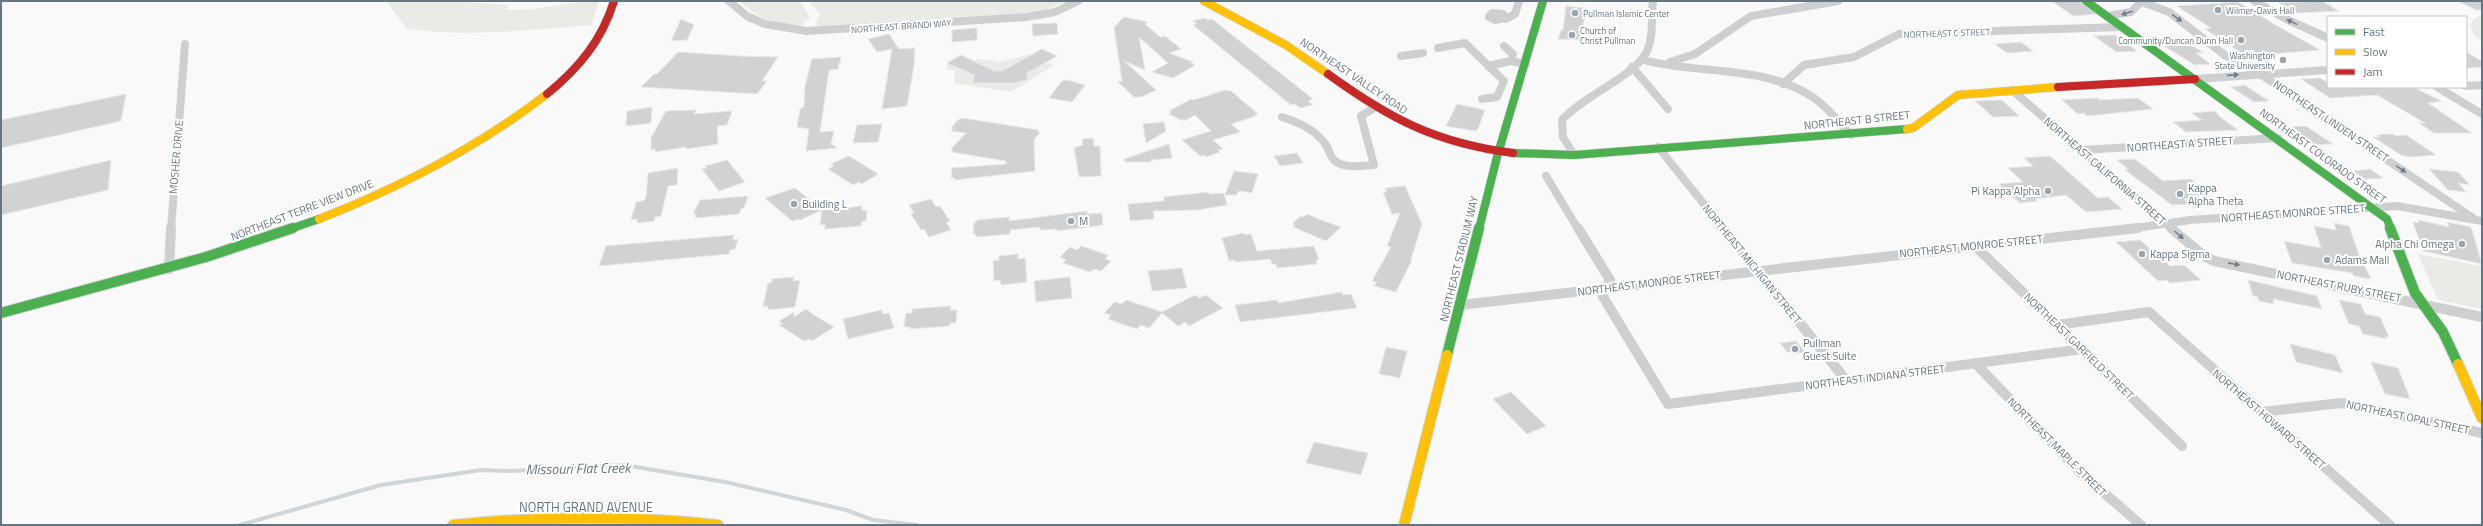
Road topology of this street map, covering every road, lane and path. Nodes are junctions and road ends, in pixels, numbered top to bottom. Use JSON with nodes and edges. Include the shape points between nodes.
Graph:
{"nodes":[{"id":1,"x":614,"y":1,"type":"edge"},
{"id":2,"x":729,"y":1,"type":"edge"},
{"id":3,"x":1078,"y":1,"type":"edge"},
{"id":4,"x":1204,"y":1,"type":"edge"},
{"id":5,"x":1518,"y":1,"type":"edge"},
{"id":6,"x":1543,"y":1,"type":"edge"},
{"id":7,"x":1653,"y":1,"type":"edge"},
{"id":8,"x":1838,"y":1,"type":"edge"},
{"id":9,"x":2086,"y":1,"type":"edge"},
{"id":10,"x":2254,"y":1,"type":"edge"},
{"id":11,"x":2142,"y":2,"type":"edge"},
{"id":12,"x":2107,"y":16,"type":"junction"},
{"id":13,"x":1506,"y":19,"type":"dead end"},
{"id":14,"x":2123,"y":27,"type":"junction"},
{"id":15,"x":2327,"y":38,"type":"edge"},
{"id":16,"x":185,"y":44,"type":"dead end"},
{"id":17,"x":1504,"y":46,"type":"dead end"},
{"id":18,"x":1438,"y":48,"type":"dead end"},
{"id":19,"x":1423,"y":53,"type":"dead end"},
{"id":20,"x":1401,"y":56,"type":"dead end"},
{"id":21,"x":1643,"y":60,"type":"junction"},
{"id":22,"x":1511,"y":62,"type":"junction"},
{"id":23,"x":1526,"y":64,"type":"junction"},
{"id":24,"x":1661,"y":64,"type":"junction"},
{"id":25,"x":1488,"y":66,"type":"junction"},
{"id":26,"x":1632,"y":67,"type":"junction"},
{"id":27,"x":2327,"y":70,"type":"edge"},
{"id":28,"x":2260,"y":74,"type":"junction"},
{"id":29,"x":2195,"y":79,"type":"junction"},
{"id":30,"x":1783,"y":84,"type":"junction"},
{"id":31,"x":2482,"y":85,"type":"edge"},
{"id":32,"x":2467,"y":86,"type":"edge"},
{"id":33,"x":2440,"y":88,"type":"edge"},
{"id":34,"x":2012,"y":90,"type":"junction"},
{"id":35,"x":1482,"y":100,"type":"dead end"},
{"id":36,"x":1376,"y":107,"type":"junction"},
{"id":37,"x":1668,"y":109,"type":"dead end"},
{"id":38,"x":2482,"y":114,"type":"edge"},
{"id":39,"x":1282,"y":117,"type":"dead end"},
{"id":40,"x":1851,"y":135,"type":"junction"},
{"id":41,"x":2278,"y":138,"type":"junction"},
{"id":42,"x":1658,"y":147,"type":"junction"},
{"id":43,"x":2082,"y":150,"type":"junction"},
{"id":44,"x":1499,"y":151,"type":"junction"},
{"id":45,"x":1574,"y":155,"type":"junction"},
{"id":46,"x":1546,"y":176,"type":"dead end"},
{"id":47,"x":2374,"y":208,"type":"junction"},
{"id":48,"x":2479,"y":221,"type":"edge"},
{"id":49,"x":2165,"y":222,"type":"junction"},
{"id":50,"x":1975,"y":246,"type":"junction"},
{"id":51,"x":2197,"y":252,"type":"joint"},
{"id":52,"x":169,"y":269,"type":"junction"},
{"id":53,"x":1758,"y":271,"type":"junction"},
{"id":54,"x":1605,"y":288,"type":"junction"},
{"id":55,"x":2422,"y":302,"type":"junction"},
{"id":56,"x":1460,"y":305,"type":"junction"},
{"id":57,"x":1,"y":313,"type":"edge"},
{"id":58,"x":2482,"y":317,"type":"edge"},
{"id":59,"x":2057,"y":325,"type":"junction"},
{"id":60,"x":2083,"y":349,"type":"junction"},
{"id":61,"x":1976,"y":364,"type":"junction"},
{"id":62,"x":1846,"y":380,"type":"junction"},
{"id":63,"x":2262,"y":412,"type":"junction"},
{"id":64,"x":2482,"y":418,"type":"edge"},
{"id":65,"x":2482,"y":433,"type":"edge"},
{"id":66,"x":2182,"y":446,"type":"dead end"},
{"id":67,"x":662,"y":523,"type":"edge"},
{"id":68,"x":453,"y":525,"type":"edge"},
{"id":69,"x":718,"y":525,"type":"edge"},
{"id":70,"x":1404,"y":525,"type":"edge"},
{"id":71,"x":2141,"y":525,"type":"edge"},
{"id":72,"x":2390,"y":525,"type":"edge"}],
"edges":[{"from":1,"to":52,"type":"street","name":"NORTHEAST TERRE VIEW DRIVE","via":[[607,24],[589,53],[570,75],[533,106],[472,147],[402,184],[337,213],[264,240]]},
{"from":2,"to":3,"type":"street","name":"NORTHEAST BRANDI WAY","via":[[746,17],[758,23],[780,29],[807,31],[1026,17],[1055,12]]},
{"from":4,"to":36,"type":"street","name":"NORTHEAST VALLEY ROAD","via":[[1291,48]]},
{"from":5,"to":13,"type":"street","via":[[1515,14]]},
{"from":6,"to":23,"type":"street","name":"NORTHEAST STADIUM WAY"},
{"from":7,"to":21,"type":"street","via":[[1648,49]]},
{"from":8,"to":24,"type":"street","via":[[1751,16],[1695,54]]},
{"from":9,"to":12,"type":"street","name":"NORTHEAST COLORADO STREET"},
{"from":15,"to":10,"type":"street","one_way":true},
{"from":11,"to":12,"type":"street","one_way":true,"via":[[2126,15]]},
{"from":11,"to":28,"type":"street","name":"NORTHEAST LINDEN STREET","one_way":true,"via":[[2169,12],[2226,56]]},
{"from":12,"to":14,"type":"street","name":"NORTHEAST COLORADO STREET"},
{"from":14,"to":29,"type":"street","name":"NORTHEAST COLORADO STREET"},
{"from":14,"to":30,"type":"street","name":"NORTHEAST C STREET","via":[[1899,34],[1854,56],[1804,66]]},
{"from":16,"to":52,"type":"street","name":"MOSHER DRIVE","via":[[173,180]]},
{"from":17,"to":22,"type":"street","via":[[1513,54]]},
{"from":18,"to":25,"type":"street","via":[[1465,43]]},
{"from":19,"to":20,"type":"street"},
{"from":21,"to":24,"type":"street"},
{"from":21,"to":26,"type":"street"},
{"from":22,"to":23,"type":"street"},
{"from":22,"to":25,"type":"street"},
{"from":23,"to":44,"type":"street","name":"NORTHEAST STADIUM WAY"},
{"from":24,"to":30,"type":"street","via":[[1738,72]]},
{"from":25,"to":35,"type":"street","via":[[1504,83],[1497,97]]},
{"from":26,"to":37,"type":"street"},
{"from":26,"to":45,"type":"street","via":[[1570,110],[1562,120],[1563,137]]},
{"from":27,"to":28,"type":"street","name":"NORTHEAST B STREET"},
{"from":29,"to":28,"type":"street","name":"NORTHEAST B STREET","one_way":true},
{"from":28,"to":48,"type":"street","name":"NORTHEAST LINDEN STREET","one_way":true},
{"from":29,"to":34,"type":"street","name":"NORTHEAST B STREET"},
{"from":29,"to":41,"type":"street","name":"NORTHEAST COLORADO STREET"},
{"from":30,"to":40,"type":"street","via":[[1813,97]]},
{"from":31,"to":32,"type":"street"},
{"from":33,"to":38,"type":"street"},
{"from":34,"to":40,"type":"street","name":"NORTHEAST B STREET","via":[[1958,95],[1913,128]]},
{"from":34,"to":43,"type":"street","name":"NORTHEAST CALIFORNIA STREET"},
{"from":36,"to":39,"type":"street","via":[[1361,116],[1374,165],[1351,167],[1338,163],[1324,144],[1301,123]]},
{"from":36,"to":44,"type":"street","name":"NORTHEAST VALLEY ROAD","via":[[1426,134],[1459,144]]},
{"from":40,"to":42,"type":"street","name":"NORTHEAST B STREET"},
{"from":41,"to":43,"type":"street","name":"NORTHEAST A STREET"},
{"from":41,"to":47,"type":"street","name":"NORTHEAST COLORADO STREET"},
{"from":42,"to":45,"type":"street","name":"NORTHEAST B STREET"},
{"from":42,"to":53,"type":"street","name":"NORTHEAST MICHIGAN STREET"},
{"from":43,"to":49,"type":"street","name":"NORTHEAST CALIFORNIA STREET"},
{"from":44,"to":45,"type":"street","name":"NORTHEAST B STREET"},
{"from":44,"to":56,"type":"street","name":"NORTHEAST STADIUM WAY"},
{"from":46,"to":54,"type":"street","via":[[1610,280]]},
{"from":47,"to":48,"type":"street","name":"NORTHEAST MONROE STREET","via":[[2397,206]]},
{"from":47,"to":49,"type":"street","name":"NORTHEAST MONROE STREET"},
{"from":47,"to":55,"type":"street","name":"NORTHEAST COLORADO STREET","via":[[2387,219],[2415,293]]},
{"from":49,"to":50,"type":"street","name":"NORTHEAST MONROE STREET","via":[[2146,227]]},
{"from":49,"to":51,"type":"street","name":"NORTHEAST CALIFORNIA STREET","one_way":true},
{"from":50,"to":53,"type":"street","name":"NORTHEAST MONROE STREET"},
{"from":50,"to":59,"type":"street","name":"NORTHEAST GARFIELD STREET"},
{"from":51,"to":55,"type":"street","name":"NORTHEAST RUBY STREET","one_way":true,"via":[[2214,260]]},
{"from":52,"to":57,"type":"street","name":"NORTHEAST TERRE VIEW DRIVE"},
{"from":53,"to":54,"type":"street","name":"NORTHEAST MONROE STREET"},
{"from":53,"to":62,"type":"street","name":"NORTHEAST MICHIGAN STREET"},
{"from":54,"to":56,"type":"street","name":"NORTHEAST MONROE STREET"},
{"from":54,"to":62,"type":"street","name":"NORTHEAST INDIANA STREET","via":[[1602,296],[1668,404]]},
{"from":55,"to":58,"type":"street","name":"NORTHEAST RUBY STREET","via":[[2444,310]]},
{"from":55,"to":64,"type":"street","name":"NORTHEAST COLORADO STREET","via":[[2443,332]]},
{"from":56,"to":70,"type":"street","name":"NORTHEAST STADIUM WAY"},
{"from":59,"to":60,"type":"street","name":"NORTHEAST GARFIELD STREET"},
{"from":59,"to":63,"type":"street","name":"NORTHEAST HOWARD STREET","via":[[2149,312]]},
{"from":60,"to":61,"type":"street","name":"NORTHEAST INDIANA STREET"},
{"from":60,"to":66,"type":"street","name":"NORTHEAST GARFIELD STREET"},
{"from":61,"to":62,"type":"street","name":"NORTHEAST INDIANA STREET"},
{"from":61,"to":71,"type":"street","name":"NORTHEAST MAPLE STREET","via":[[2080,472]]},
{"from":63,"to":65,"type":"street","name":"NORTHEAST OPAL STREET","via":[[2341,403]]},
{"from":63,"to":72,"type":"street","name":"NORTHEAST HOWARD STREET"},
{"from":67,"to":68,"type":"street","name":"NORTH GRAND AVENUE","via":[[554,518]]},
{"from":67,"to":69,"type":"street","name":"NORTH GRAND AVENUE"}]}
